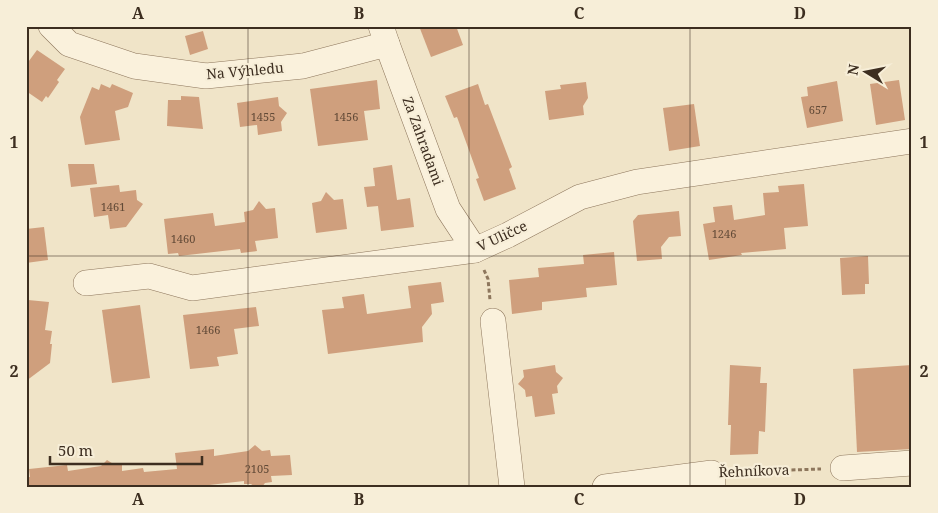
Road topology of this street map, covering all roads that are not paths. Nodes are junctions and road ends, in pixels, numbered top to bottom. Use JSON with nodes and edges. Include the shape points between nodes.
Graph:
{"nodes":[{"id":1,"x":51,"y":26,"type":"edge"},
{"id":2,"x":384,"y":35,"type":"edge"},
{"id":3,"x":912,"y":141,"type":"edge"},
{"id":4,"x":475,"y":250,"type":"junction"},
{"id":5,"x":86,"y":284,"type":"dead end"},
{"id":6,"x":493,"y":321,"type":"road end"},
{"id":7,"x":912,"y":463,"type":"edge"},
{"id":8,"x":843,"y":468,"type":"road end"},
{"id":9,"x":712,"y":480,"type":"edge"},
{"id":10,"x":512,"y":487,"type":"edge"},
{"id":11,"x":605,"y":487,"type":"edge"}],
"edges":[{"from":1,"to":2,"type":"street","name":"Na Výhledu","via":[[69,44],[134,66],[206,76],[303,66]]},
{"from":2,"to":4,"type":"street","name":"Za Zahradami","via":[[448,209]]},
{"from":3,"to":4,"type":"street","name":"V Uličce","via":[[637,182],[580,197]]},
{"from":4,"to":5,"type":"street","name":"V Uličce","via":[[192,288],[149,276]]},
{"from":6,"to":10,"type":"street"},
{"from":7,"to":8,"type":"street"},
{"from":9,"to":11,"type":"street","name":"Řehníkova"}]}
